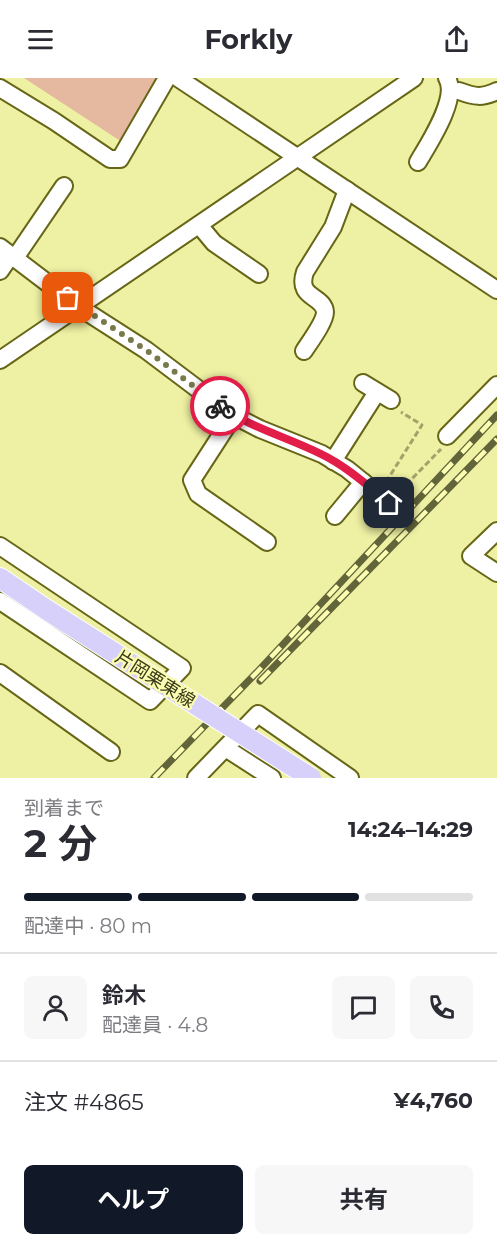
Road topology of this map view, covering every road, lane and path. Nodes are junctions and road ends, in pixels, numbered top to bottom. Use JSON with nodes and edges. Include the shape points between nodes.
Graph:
{"nodes":[{"id":1,"x":167,"y":78,"type":"edge"},
{"id":2,"x":178,"y":78,"type":"edge"},
{"id":3,"x":414,"y":78,"type":"edge"},
{"id":4,"x":447,"y":78,"type":"edge"},
{"id":5,"x":0,"y":88,"type":"edge"},
{"id":6,"x":459,"y":91,"type":"dead end"},
{"id":7,"x":497,"y":91,"type":"edge"},
{"id":8,"x":297,"y":157,"type":"junction"},
{"id":9,"x":418,"y":162,"type":"dead end"},
{"id":10,"x":64,"y":186,"type":"dead end"},
{"id":11,"x":347,"y":190,"type":"junction"},
{"id":12,"x":199,"y":225,"type":"junction"},
{"id":13,"x":8,"y":253,"type":"edge"},
{"id":14,"x":0,"y":271,"type":"edge"},
{"id":15,"x":259,"y":274,"type":"dead end"},
{"id":16,"x":497,"y":290,"type":"edge"},
{"id":17,"x":79,"y":307,"type":"junction"},
{"id":18,"x":304,"y":351,"type":"dead end"},
{"id":19,"x":0,"y":360,"type":"edge"},
{"id":20,"x":497,"y":385,"type":"edge"},
{"id":21,"x":377,"y":391,"type":"joint"},
{"id":22,"x":234,"y":415,"type":"junction"},
{"id":23,"x":447,"y":436,"type":"joint"},
{"id":24,"x":333,"y":461,"type":"junction"},
{"id":25,"x":363,"y":482,"type":"junction"},
{"id":26,"x":383,"y":498,"type":"junction"},
{"id":27,"x":335,"y":516,"type":"dead end"},
{"id":28,"x":497,"y":531,"type":"edge"},
{"id":29,"x":267,"y":542,"type":"dead end"},
{"id":30,"x":0,"y":546,"type":"edge"},
{"id":31,"x":497,"y":573,"type":"edge"},
{"id":32,"x":0,"y":578,"type":"edge"},
{"id":33,"x":0,"y":601,"type":"edge"},
{"id":34,"x":98,"y":611,"type":"junction"},
{"id":35,"x":72,"y":649,"type":"junction"},
{"id":36,"x":0,"y":673,"type":"edge"},
{"id":37,"x":227,"y":749,"type":"junction"},
{"id":38,"x":111,"y":752,"type":"dead end"},
{"id":39,"x":196,"y":778,"type":"edge"},
{"id":40,"x":272,"y":778,"type":"edge"},
{"id":41,"x":311,"y":778,"type":"edge"},
{"id":42,"x":350,"y":778,"type":"edge"}],
"edges":[{"from":1,"to":5,"type":"street","via":[[120,159],[110,159]]},
{"from":2,"to":8,"type":"street"},
{"from":3,"to":8,"type":"street"},
{"from":4,"to":9,"type":"street","via":[[451,90],[448,101]]},
{"from":6,"to":7,"type":"street","via":[[481,97]]},
{"from":8,"to":11,"type":"street"},
{"from":8,"to":12,"type":"street"},
{"from":10,"to":13,"type":"street"},
{"from":11,"to":16,"type":"street"},
{"from":11,"to":18,"type":"street","via":[[333,227],[302,279],[306,292],[325,312]]},
{"from":12,"to":15,"type":"street","via":[[214,243]]},
{"from":12,"to":17,"type":"street"},
{"from":13,"to":14,"type":"street"},
{"from":13,"to":17,"type":"street"},
{"from":17,"to":19,"type":"street"},
{"from":17,"to":22,"type":"street","via":[[146,350]]},
{"from":20,"to":23,"type":"street"},
{"from":21,"to":24,"type":"street"},
{"from":21,"to":26,"type":"path","via":[[422,425]]},
{"from":22,"to":24,"type":"street"},
{"from":22,"to":29,"type":"street","via":[[192,480],[198,495]]},
{"from":23,"to":26,"type":"path","via":[[449,440]]},
{"from":24,"to":25,"type":"street"},
{"from":25,"to":26,"type":"street"},
{"from":25,"to":27,"type":"street"},
{"from":28,"to":31,"type":"street","via":[[471,556]]},
{"from":30,"to":34,"type":"street"},
{"from":32,"to":41,"type":"main road","name":"片岡栗東線","bridge":true},
{"from":33,"to":35,"type":"street"},
{"from":34,"to":35,"type":"street"},
{"from":34,"to":35,"type":"street","via":[[183,668],[150,701]]},
{"from":36,"to":38,"type":"street"},
{"from":37,"to":39,"type":"street"},
{"from":37,"to":40,"type":"street"},
{"from":37,"to":42,"type":"street","via":[[258,714]]}]}
